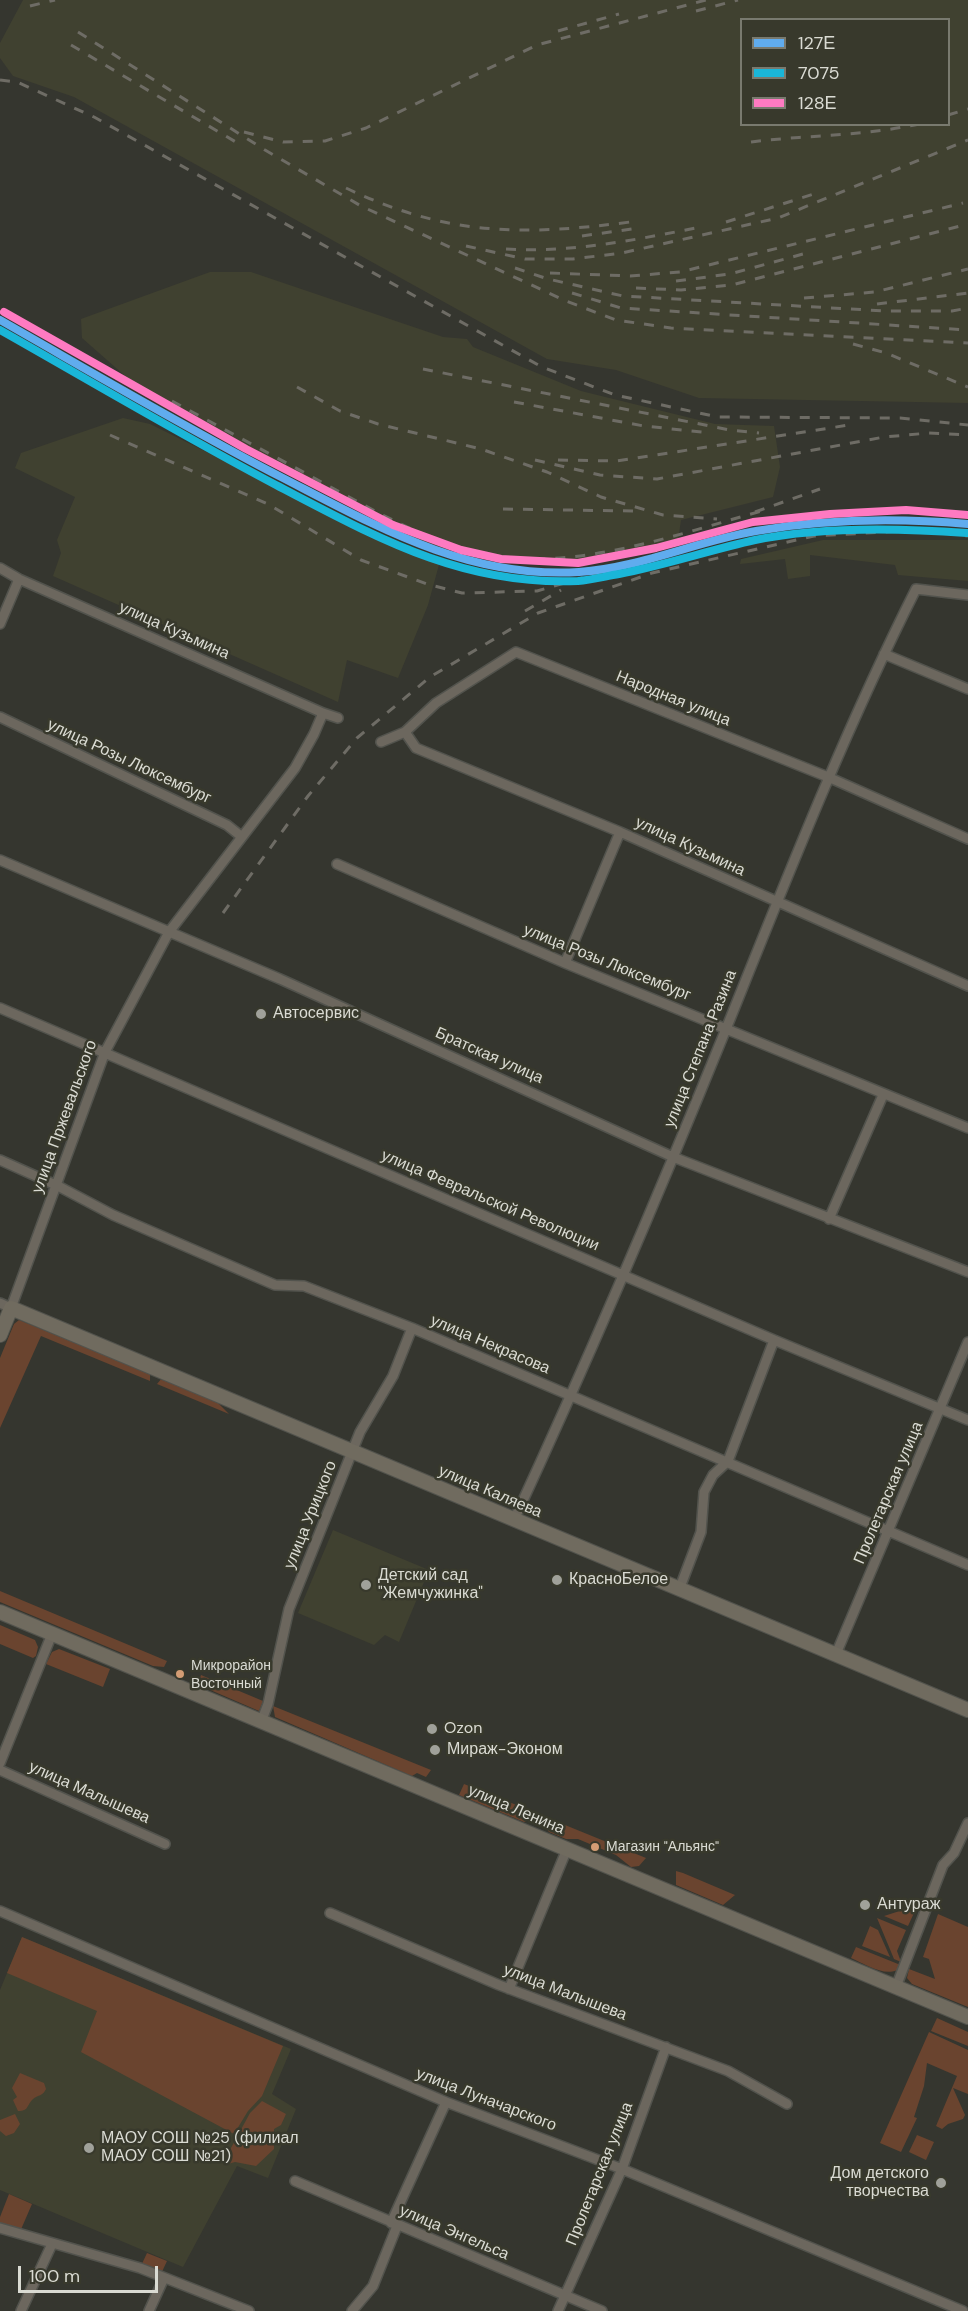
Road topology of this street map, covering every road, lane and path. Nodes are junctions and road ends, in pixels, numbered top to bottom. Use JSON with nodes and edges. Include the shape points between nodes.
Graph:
{"nodes":[{"id":1,"x":0,"y":568,"type":"edge"},
{"id":2,"x":19,"y":579,"type":"junction"},
{"id":3,"x":968,"y":595,"type":"edge"},
{"id":4,"x":0,"y":624,"type":"edge"},
{"id":5,"x":884,"y":654,"type":"junction"},
{"id":6,"x":968,"y":689,"type":"edge"},
{"id":7,"x":323,"y":713,"type":"junction"},
{"id":8,"x":0,"y":717,"type":"edge"},
{"id":9,"x":339,"y":718,"type":"dead end"},
{"id":10,"x":405,"y":732,"type":"junction"},
{"id":11,"x":381,"y":742,"type":"dead end"},
{"id":12,"x":828,"y":777,"type":"junction"},
{"id":13,"x":620,"y":832,"type":"junction"},
{"id":14,"x":242,"y":837,"type":"junction"},
{"id":15,"x":968,"y":839,"type":"edge"},
{"id":16,"x":0,"y":860,"type":"edge"},
{"id":17,"x":337,"y":864,"type":"dead end"},
{"id":18,"x":776,"y":902,"type":"junction"},
{"id":19,"x":169,"y":932,"type":"junction"},
{"id":20,"x":565,"y":963,"type":"junction"},
{"id":21,"x":968,"y":986,"type":"edge"},
{"id":22,"x":0,"y":1008,"type":"edge"},
{"id":23,"x":726,"y":1028,"type":"junction"},
{"id":24,"x":105,"y":1052,"type":"junction"},
{"id":25,"x":883,"y":1095,"type":"junction"},
{"id":26,"x":968,"y":1128,"type":"edge"},
{"id":27,"x":673,"y":1156,"type":"junction"},
{"id":28,"x":0,"y":1160,"type":"edge"},
{"id":29,"x":58,"y":1186,"type":"junction"},
{"id":30,"x":829,"y":1219,"type":"junction"},
{"id":31,"x":968,"y":1272,"type":"edge"},
{"id":32,"x":625,"y":1275,"type":"junction"},
{"id":33,"x":6,"y":1306,"type":"edge"},
{"id":34,"x":412,"y":1328,"type":"junction"},
{"id":35,"x":0,"y":1335,"type":"edge"},
{"id":36,"x":774,"y":1340,"type":"junction"},
{"id":37,"x":968,"y":1342,"type":"edge"},
{"id":38,"x":572,"y":1396,"type":"junction"},
{"id":39,"x":941,"y":1408,"type":"junction"},
{"id":40,"x":968,"y":1420,"type":"edge"},
{"id":41,"x":351,"y":1453,"type":"junction"},
{"id":42,"x":728,"y":1461,"type":"junction"},
{"id":43,"x":514,"y":1520,"type":"junction"},
{"id":44,"x":888,"y":1533,"type":"junction"},
{"id":45,"x":968,"y":1565,"type":"edge"},
{"id":46,"x":679,"y":1590,"type":"junction"},
{"id":47,"x":0,"y":1612,"type":"edge"},
{"id":48,"x":46,"y":1631,"type":"junction"},
{"id":49,"x":836,"y":1654,"type":"junction"},
{"id":50,"x":968,"y":1710,"type":"edge"},
{"id":51,"x":261,"y":1722,"type":"junction"},
{"id":52,"x":0,"y":1763,"type":"edge"},
{"id":53,"x":0,"y":1770,"type":"edge"},
{"id":54,"x":968,"y":1823,"type":"edge"},
{"id":55,"x":165,"y":1844,"type":"dead end"},
{"id":56,"x":567,"y":1849,"type":"junction"},
{"id":57,"x":0,"y":1911,"type":"edge"},
{"id":58,"x":330,"y":1914,"type":"dead end"},
{"id":59,"x":896,"y":1987,"type":"junction"},
{"id":60,"x":509,"y":1989,"type":"junction"},
{"id":61,"x":968,"y":2017,"type":"edge"},
{"id":62,"x":666,"y":2047,"type":"junction"},
{"id":63,"x":446,"y":2102,"type":"junction"},
{"id":64,"x":787,"y":2104,"type":"dead end"},
{"id":65,"x":622,"y":2169,"type":"junction"},
{"id":66,"x":295,"y":2181,"type":"dead end"},
{"id":67,"x":394,"y":2224,"type":"junction"},
{"id":68,"x":0,"y":2228,"type":"edge"},
{"id":69,"x":52,"y":2244,"type":"junction"},
{"id":70,"x":164,"y":2278,"type":"junction"},
{"id":71,"x":564,"y":2297,"type":"junction"},
{"id":72,"x":21,"y":2311,"type":"edge"},
{"id":73,"x":149,"y":2311,"type":"edge"},
{"id":74,"x":249,"y":2311,"type":"edge"},
{"id":75,"x":352,"y":2311,"type":"edge"},
{"id":76,"x":558,"y":2311,"type":"edge"},
{"id":77,"x":602,"y":2311,"type":"edge"},
{"id":78,"x":963,"y":2311,"type":"edge"}],
"edges":[{"from":1,"to":2,"type":"street","name":"улица Кузьмина"},
{"from":2,"to":4,"type":"street"},
{"from":2,"to":7,"type":"street","name":"улица Кузьмина"},
{"from":3,"to":5,"type":"street","name":"улица Степана Разина","via":[[916,589]]},
{"from":5,"to":6,"type":"street"},
{"from":5,"to":12,"type":"street","name":"улица Степана Разина"},
{"from":7,"to":9,"type":"street","name":"улица Кузьмина"},
{"from":7,"to":14,"type":"street","name":"улица Пржевальского","via":[[295,768]]},
{"from":8,"to":14,"type":"street","name":"улица Розы Люксембург","via":[[227,825]]},
{"from":10,"to":11,"type":"street","name":"Народная улица"},
{"from":10,"to":12,"type":"street","name":"Народная улица","via":[[436,703],[516,652]]},
{"from":10,"to":13,"type":"street","name":"улица Кузьмина","via":[[416,748]]},
{"from":12,"to":15,"type":"street","name":"Народная улица"},
{"from":12,"to":18,"type":"street","name":"улица Степана Разина"},
{"from":13,"to":18,"type":"street","name":"улица Кузьмина"},
{"from":13,"to":20,"type":"street"},
{"from":14,"to":19,"type":"street","name":"улица Пржевальского"},
{"from":16,"to":19,"type":"street","name":"Братская улица"},
{"from":17,"to":20,"type":"street","name":"улица Розы Люксембург"},
{"from":18,"to":21,"type":"street","name":"улица Кузьмина"},
{"from":18,"to":23,"type":"street","name":"улица Степана Разина"},
{"from":19,"to":24,"type":"street","name":"улица Пржевальского"},
{"from":19,"to":27,"type":"street","name":"Братская улица"},
{"from":20,"to":23,"type":"street","name":"улица Розы Люксембург"},
{"from":22,"to":24,"type":"street","name":"улица Февральской Революции"},
{"from":23,"to":25,"type":"street","name":"улица Розы Люксембург"},
{"from":23,"to":27,"type":"street","name":"улица Степана Разина"},
{"from":24,"to":29,"type":"street","name":"улица Пржевальского"},
{"from":24,"to":32,"type":"street","name":"улица Февральской Революции"},
{"from":25,"to":26,"type":"street","name":"улица Розы Люксембург"},
{"from":25,"to":30,"type":"street"},
{"from":27,"to":30,"type":"street","name":"Братская улица"},
{"from":27,"to":32,"type":"street","name":"улица Степана Разина"},
{"from":28,"to":29,"type":"street","name":"улица Некрасова"},
{"from":29,"to":33,"type":"street","name":"улица Пржевальского"},
{"from":29,"to":34,"type":"street","name":"улица Некрасова","via":[[113,1215],[275,1285],[304,1286]]},
{"from":30,"to":31,"type":"street","name":"Братская улица"},
{"from":32,"to":36,"type":"street","name":"улица Февральской Революции"},
{"from":32,"to":38,"type":"street","name":"улица Степана Разина"},
{"from":33,"to":35,"type":"street","name":"улица Пржевальского"},
{"from":33,"to":41,"type":"street","name":"улица Каляева"},
{"from":34,"to":38,"type":"street","name":"улица Некрасова"},
{"from":34,"to":41,"type":"street","name":"улица Урицкого","via":[[393,1376]]},
{"from":36,"to":39,"type":"street","name":"улица Февральской Революции"},
{"from":36,"to":42,"type":"street"},
{"from":37,"to":39,"type":"street","name":"Пролетарская улица"},
{"from":38,"to":42,"type":"street","name":"улица Некрасова"},
{"from":38,"to":43,"type":"street","name":"улица Степана Разина"},
{"from":39,"to":40,"type":"street","name":"улица Февральской Революции"},
{"from":39,"to":44,"type":"street","name":"Пролетарская улица"},
{"from":41,"to":43,"type":"street","name":"улица Каляева"},
{"from":41,"to":51,"type":"street","name":"улица Урицкого","via":[[289,1609]]},
{"from":42,"to":44,"type":"street","name":"улица Некрасова"},
{"from":42,"to":46,"type":"street","via":[[713,1475],[704,1492],[701,1532]]},
{"from":43,"to":46,"type":"street","name":"улица Каляева"},
{"from":44,"to":45,"type":"street","name":"улица Некрасова"},
{"from":44,"to":49,"type":"street","name":"Пролетарская улица"},
{"from":46,"to":49,"type":"street","name":"улица Каляева"},
{"from":47,"to":48,"type":"street","name":"улица Ленина"},
{"from":48,"to":51,"type":"street","name":"улица Ленина"},
{"from":48,"to":52,"type":"street"},
{"from":49,"to":50,"type":"street","name":"улица Каляева"},
{"from":51,"to":56,"type":"street","name":"улица Ленина"},
{"from":53,"to":55,"type":"street","name":"улица Малышева"},
{"from":54,"to":59,"type":"street","via":[[954,1853],[943,1865]]},
{"from":56,"to":59,"type":"street","name":"улица Ленина"},
{"from":56,"to":60,"type":"street"},
{"from":57,"to":63,"type":"street","name":"улица Луначарского"},
{"from":58,"to":60,"type":"street","name":"улица Малышева"},
{"from":59,"to":61,"type":"street","name":"улица Ленина"},
{"from":60,"to":62,"type":"street","name":"улица Малышева"},
{"from":62,"to":64,"type":"street","name":"улица Малышева","via":[[728,2071]]},
{"from":62,"to":65,"type":"street","name":"Пролетарская улица"},
{"from":63,"to":65,"type":"street","name":"улица Луначарского"},
{"from":63,"to":67,"type":"street"},
{"from":65,"to":71,"type":"street","name":"Пролетарская улица"},
{"from":65,"to":78,"type":"street","name":"улица Луначарского"},
{"from":66,"to":67,"type":"street","name":"улица Энгельса"},
{"from":67,"to":71,"type":"street","name":"улица Энгельса"},
{"from":67,"to":75,"type":"street","via":[[373,2286]]},
{"from":68,"to":69,"type":"street"},
{"from":69,"to":70,"type":"street"},
{"from":69,"to":72,"type":"street"},
{"from":70,"to":73,"type":"street"},
{"from":70,"to":74,"type":"street"},
{"from":71,"to":76,"type":"street","name":"Пролетарская улица"},
{"from":71,"to":77,"type":"street","name":"улица Энгельса"}]}
